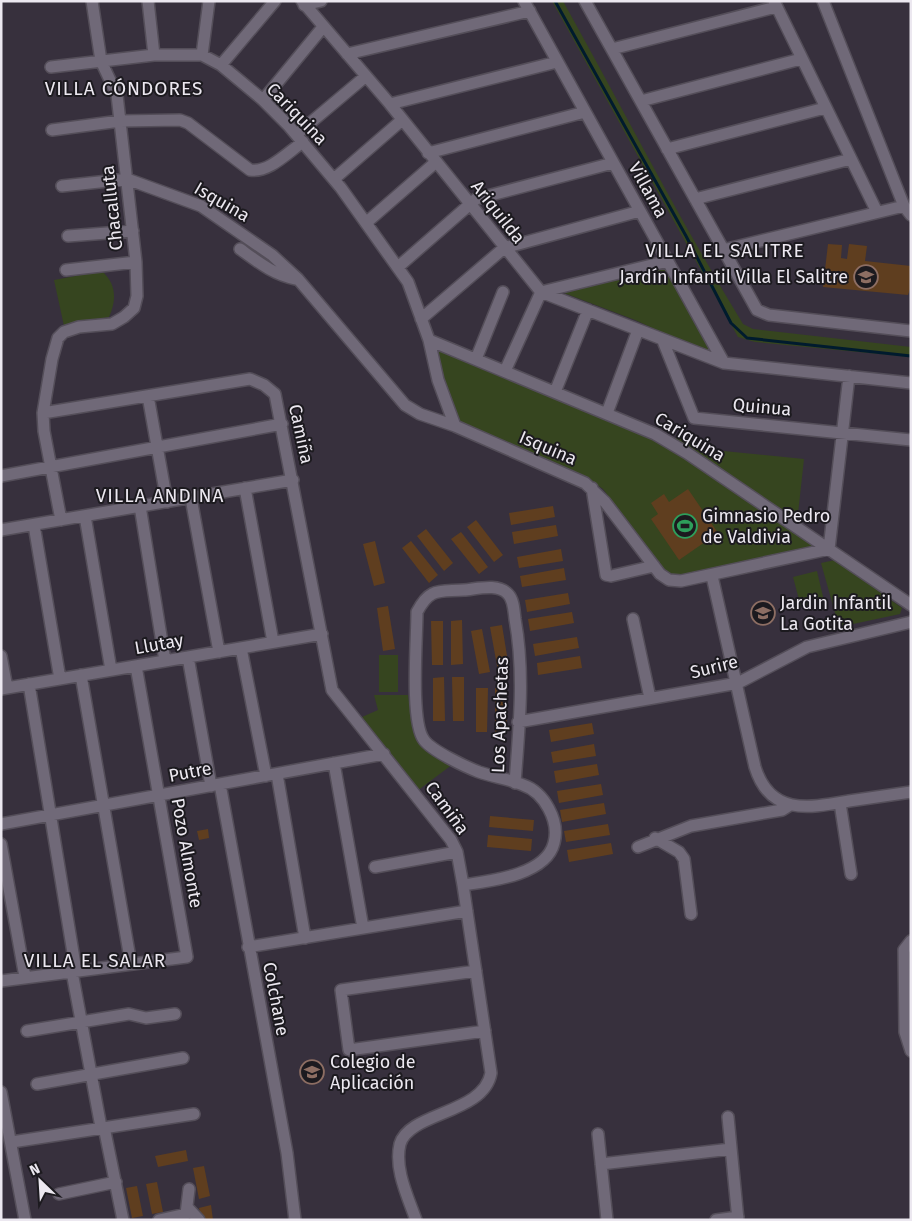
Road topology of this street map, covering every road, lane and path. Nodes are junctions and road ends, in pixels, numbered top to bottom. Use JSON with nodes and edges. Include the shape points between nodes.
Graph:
{"nodes":[{"id":1,"x":92,"y":1,"type":"edge"},
{"id":2,"x":148,"y":1,"type":"edge"},
{"id":3,"x":209,"y":1,"type":"edge"},
{"id":4,"x":275,"y":1,"type":"edge"},
{"id":5,"x":321,"y":1,"type":"edge"},
{"id":6,"x":585,"y":1,"type":"edge"},
{"id":7,"x":823,"y":1,"type":"edge"},
{"id":8,"x":303,"y":3,"type":"edge"},
{"id":9,"x":775,"y":4,"type":"edge"},
{"id":10,"x":527,"y":6,"type":"edge"},
{"id":11,"x":323,"y":27,"type":"junction"},
{"id":12,"x":612,"y":49,"type":"junction"},
{"id":13,"x":347,"y":54,"type":"junction"},
{"id":14,"x":154,"y":55,"type":"junction"},
{"id":15,"x":202,"y":55,"type":"junction"},
{"id":16,"x":801,"y":60,"type":"junction"},
{"id":17,"x":101,"y":61,"type":"junction"},
{"id":18,"x":557,"y":62,"type":"junction"},
{"id":19,"x":221,"y":65,"type":"junction"},
{"id":20,"x":51,"y":67,"type":"dead end"},
{"id":21,"x":366,"y":76,"type":"junction"},
{"id":22,"x":262,"y":100,"type":"junction"},
{"id":23,"x":641,"y":101,"type":"junction"},
{"id":24,"x":390,"y":104,"type":"junction"},
{"id":25,"x":825,"y":108,"type":"junction"},
{"id":26,"x":586,"y":112,"type":"junction"},
{"id":27,"x":402,"y":120,"type":"junction"},
{"id":28,"x":120,"y":122,"type":"junction"},
{"id":29,"x":52,"y":130,"type":"dead end"},
{"id":30,"x":300,"y":138,"type":"junction"},
{"id":31,"x":667,"y":148,"type":"junction"},
{"id":32,"x":428,"y":153,"type":"junction"},
{"id":33,"x":851,"y":159,"type":"junction"},
{"id":34,"x":436,"y":162,"type":"junction"},
{"id":35,"x":613,"y":162,"type":"junction"},
{"id":36,"x":127,"y":179,"type":"junction"},
{"id":37,"x":334,"y":179,"type":"junction"},
{"id":38,"x":62,"y":186,"type":"dead end"},
{"id":39,"x":695,"y":199,"type":"junction"},
{"id":40,"x":470,"y":204,"type":"junction"},
{"id":41,"x":908,"y":210,"type":"edge"},
{"id":42,"x":640,"y":212,"type":"junction"},
{"id":43,"x":877,"y":212,"type":"junction"},
{"id":44,"x":367,"y":222,"type":"junction"},
{"id":45,"x":133,"y":231,"type":"junction"},
{"id":46,"x":68,"y":236,"type":"dead end"},
{"id":47,"x":504,"y":248,"type":"junction"},
{"id":48,"x":240,"y":249,"type":"dead end"},
{"id":49,"x":723,"y":250,"type":"junction"},
{"id":50,"x":668,"y":261,"type":"junction"},
{"id":51,"x":136,"y":262,"type":"junction"},
{"id":52,"x":398,"y":267,"type":"junction"},
{"id":53,"x":66,"y":270,"type":"dead end"},
{"id":54,"x":298,"y":279,"type":"junction"},
{"id":55,"x":503,"y":292,"type":"dead end"},
{"id":56,"x":541,"y":292,"type":"junction"},
{"id":57,"x":588,"y":310,"type":"junction"},
{"id":58,"x":422,"y":319,"type":"junction"},
{"id":59,"x":638,"y":330,"type":"junction"},
{"id":60,"x":911,"y":330,"type":"edge"},
{"id":61,"x":429,"y":340,"type":"junction"},
{"id":62,"x":663,"y":341,"type":"junction"},
{"id":63,"x":476,"y":359,"type":"junction"},
{"id":64,"x":724,"y":363,"type":"junction"},
{"id":65,"x":505,"y":372,"type":"junction"},
{"id":66,"x":849,"y":376,"type":"junction"},
{"id":67,"x":911,"y":383,"type":"edge"},
{"id":68,"x":555,"y":392,"type":"junction"},
{"id":69,"x":148,"y":396,"type":"junction"},
{"id":70,"x":43,"y":413,"type":"junction"},
{"id":71,"x":607,"y":414,"type":"junction"},
{"id":72,"x":282,"y":424,"type":"junction"},
{"id":73,"x":455,"y":426,"type":"junction"},
{"id":74,"x":841,"y":432,"type":"junction"},
{"id":75,"x":911,"y":440,"type":"edge"},
{"id":76,"x":158,"y":448,"type":"junction"},
{"id":77,"x":51,"y":467,"type":"junction"},
{"id":78,"x":1,"y":476,"type":"edge"},
{"id":79,"x":293,"y":480,"type":"junction"},
{"id":80,"x":245,"y":488,"type":"junction"},
{"id":81,"x":592,"y":488,"type":"junction"},
{"id":82,"x":191,"y":498,"type":"junction"},
{"id":83,"x":167,"y":502,"type":"junction"},
{"id":84,"x":140,"y":506,"type":"junction"},
{"id":85,"x":84,"y":516,"type":"junction"},
{"id":86,"x":61,"y":520,"type":"junction"},
{"id":87,"x":34,"y":524,"type":"junction"},
{"id":88,"x":1,"y":530,"type":"edge"},
{"id":89,"x":829,"y":549,"type":"junction"},
{"id":90,"x":654,"y":566,"type":"junction"},
{"id":91,"x":712,"y":576,"type":"junction"},
{"id":92,"x":911,"y":605,"type":"edge"},
{"id":93,"x":633,"y":619,"type":"dead end"},
{"id":94,"x":911,"y":622,"type":"edge"},
{"id":95,"x":322,"y":634,"type":"junction"},
{"id":96,"x":273,"y":642,"type":"junction"},
{"id":97,"x":242,"y":648,"type":"junction"},
{"id":98,"x":219,"y":652,"type":"junction"},
{"id":99,"x":1,"y":656,"type":"edge"},
{"id":100,"x":188,"y":657,"type":"junction"},
{"id":101,"x":165,"y":661,"type":"junction"},
{"id":102,"x":136,"y":666,"type":"junction"},
{"id":103,"x":111,"y":670,"type":"junction"},
{"id":104,"x":81,"y":675,"type":"junction"},
{"id":105,"x":60,"y":679,"type":"junction"},
{"id":106,"x":738,"y":683,"type":"junction"},
{"id":107,"x":29,"y":684,"type":"junction"},
{"id":108,"x":4,"y":688,"type":"edge"},
{"id":109,"x":650,"y":698,"type":"junction"},
{"id":110,"x":518,"y":722,"type":"junction"},
{"id":111,"x":384,"y":754,"type":"junction"},
{"id":112,"x":334,"y":763,"type":"junction"},
{"id":113,"x":272,"y":775,"type":"junction"},
{"id":114,"x":515,"y":783,"type":"junction"},
{"id":115,"x":215,"y":785,"type":"junction"},
{"id":116,"x":911,"y":792,"type":"edge"},
{"id":117,"x":159,"y":796,"type":"junction"},
{"id":118,"x":840,"y":803,"type":"junction"},
{"id":119,"x":790,"y":805,"type":"junction"},
{"id":120,"x":104,"y":806,"type":"junction"},
{"id":121,"x":50,"y":816,"type":"junction"},
{"id":122,"x":1,"y":824,"type":"edge"},
{"id":123,"x":655,"y":838,"type":"junction"},
{"id":124,"x":1,"y":844,"type":"edge"},
{"id":125,"x":638,"y":847,"type":"dead end"},
{"id":126,"x":457,"y":852,"type":"junction"},
{"id":127,"x":375,"y":867,"type":"dead end"},
{"id":128,"x":851,"y":874,"type":"dead end"},
{"id":129,"x":463,"y":884,"type":"junction"},
{"id":130,"x":466,"y":911,"type":"junction"},
{"id":131,"x":692,"y":914,"type":"dead end"},
{"id":132,"x":363,"y":928,"type":"junction"},
{"id":133,"x":305,"y":938,"type":"junction"},
{"id":134,"x":911,"y":941,"type":"edge"},
{"id":135,"x":248,"y":947,"type":"junction"},
{"id":136,"x":131,"y":964,"type":"junction"},
{"id":137,"x":476,"y":970,"type":"junction"},
{"id":138,"x":74,"y":971,"type":"junction"},
{"id":139,"x":25,"y":977,"type":"junction"},
{"id":140,"x":1,"y":981,"type":"edge"},
{"id":141,"x":175,"y":1014,"type":"dead end"},
{"id":142,"x":81,"y":1022,"type":"junction"},
{"id":143,"x":908,"y":1022,"type":"edge"},
{"id":144,"x":27,"y":1031,"type":"dead end"},
{"id":145,"x":485,"y":1031,"type":"junction"},
{"id":146,"x":911,"y":1051,"type":"edge"},
{"id":147,"x":183,"y":1058,"type":"dead end"},
{"id":148,"x":91,"y":1074,"type":"junction"},
{"id":149,"x":37,"y":1084,"type":"dead end"},
{"id":150,"x":1,"y":1092,"type":"edge"},
{"id":151,"x":194,"y":1114,"type":"dead end"},
{"id":152,"x":728,"y":1118,"type":"dead end"},
{"id":153,"x":103,"y":1127,"type":"junction"},
{"id":154,"x":598,"y":1134,"type":"dead end"},
{"id":155,"x":12,"y":1142,"type":"junction"},
{"id":156,"x":731,"y":1150,"type":"junction"},
{"id":157,"x":601,"y":1164,"type":"junction"},
{"id":158,"x":116,"y":1182,"type":"junction"},
{"id":159,"x":189,"y":1189,"type":"dead end"},
{"id":160,"x":59,"y":1194,"type":"dead end"},
{"id":161,"x":187,"y":1207,"type":"junction"},
{"id":162,"x":738,"y":1218,"type":"edge"},
{"id":163,"x":25,"y":1220,"type":"edge"},
{"id":164,"x":124,"y":1220,"type":"edge"},
{"id":165,"x":159,"y":1220,"type":"edge"},
{"id":166,"x":199,"y":1220,"type":"edge"},
{"id":167,"x":295,"y":1220,"type":"edge"},
{"id":168,"x":416,"y":1220,"type":"edge"},
{"id":169,"x":607,"y":1220,"type":"edge"},
{"id":170,"x":716,"y":1220,"type":"edge"}],
"edges":[{"from":1,"to":17,"type":"street","name":"Chacalluta"},
{"from":2,"to":14,"type":"street"},
{"from":3,"to":15,"type":"street"},
{"from":4,"to":19,"type":"street"},
{"from":5,"to":8,"type":"street"},
{"from":6,"to":12,"type":"street","name":"Villama"},
{"from":7,"to":41,"type":"street"},
{"from":8,"to":11,"type":"street","name":"Ariquilda"},
{"from":9,"to":12,"type":"street"},
{"from":9,"to":16,"type":"street"},
{"from":10,"to":13,"type":"street"},
{"from":10,"to":18,"type":"street","name":"Villama"},
{"from":11,"to":13,"type":"street","name":"Ariquilda"},
{"from":11,"to":22,"type":"street"},
{"from":12,"to":23,"type":"street","name":"Villama"},
{"from":13,"to":21,"type":"street","name":"Ariquilda"},
{"from":14,"to":15,"type":"street","name":"Cariquina"},
{"from":14,"to":17,"type":"street","name":"Cariquina"},
{"from":15,"to":19,"type":"street","name":"Cariquina"},
{"from":16,"to":23,"type":"street"},
{"from":16,"to":25,"type":"street"},
{"from":17,"to":20,"type":"street","name":"Cariquina"},
{"from":17,"to":28,"type":"street","name":"Chacalluta","via":[[117,95]]},
{"from":18,"to":24,"type":"street"},
{"from":18,"to":26,"type":"street","name":"Villama"},
{"from":19,"to":22,"type":"street","name":"Cariquina"},
{"from":21,"to":24,"type":"street","name":"Ariquilda"},
{"from":21,"to":30,"type":"street"},
{"from":22,"to":30,"type":"street","name":"Cariquina"},
{"from":23,"to":31,"type":"street","name":"Villama"},
{"from":24,"to":27,"type":"street","name":"Ariquilda"},
{"from":25,"to":31,"type":"street"},
{"from":25,"to":33,"type":"street"},
{"from":26,"to":32,"type":"street"},
{"from":26,"to":35,"type":"street","name":"Villama"},
{"from":27,"to":32,"type":"street","name":"Ariquilda"},
{"from":27,"to":37,"type":"street"},
{"from":28,"to":29,"type":"street"},
{"from":28,"to":30,"type":"street","via":[[184,122],[254,171],[267,168]]},
{"from":28,"to":36,"type":"street","name":"Chacalluta"},
{"from":30,"to":37,"type":"street","name":"Cariquina"},
{"from":31,"to":39,"type":"street","name":"Villama"},
{"from":32,"to":34,"type":"street","name":"Ariquilda"},
{"from":33,"to":39,"type":"street"},
{"from":33,"to":43,"type":"street"},
{"from":34,"to":40,"type":"street","name":"Ariquilda"},
{"from":34,"to":44,"type":"street"},
{"from":35,"to":40,"type":"street","via":[[488,196]]},
{"from":35,"to":42,"type":"street","name":"Villama"},
{"from":36,"to":38,"type":"street"},
{"from":36,"to":45,"type":"street","name":"Chacalluta"},
{"from":36,"to":54,"type":"street","name":"Isquina","via":[[202,206],[272,255]]},
{"from":37,"to":44,"type":"street","name":"Cariquina"},
{"from":39,"to":49,"type":"street","name":"Villama"},
{"from":40,"to":47,"type":"street","name":"Ariquilda"},
{"from":40,"to":52,"type":"street"},
{"from":41,"to":43,"type":"street"},
{"from":42,"to":47,"type":"street"},
{"from":42,"to":50,"type":"street","name":"Villama"},
{"from":43,"to":49,"type":"street"},
{"from":44,"to":52,"type":"street","name":"Cariquina"},
{"from":45,"to":46,"type":"street"},
{"from":45,"to":51,"type":"street","name":"Chacalluta"},
{"from":47,"to":56,"type":"street","name":"Ariquilda"},
{"from":47,"to":58,"type":"street"},
{"from":48,"to":54,"type":"street","via":[[269,270]]},
{"from":49,"to":60,"type":"street","name":"Villama","via":[[754,305],[765,314]]},
{"from":50,"to":56,"type":"street"},
{"from":50,"to":64,"type":"street","name":"Villama"},
{"from":51,"to":53,"type":"street"},
{"from":51,"to":70,"type":"street","name":"Chacalluta","via":[[134,308],[112,324],[79,327],[64,332],[58,338]]},
{"from":52,"to":58,"type":"street","name":"Cariquina","via":[[408,282]]},
{"from":54,"to":73,"type":"street","name":"Isquina","via":[[399,399],[420,414]]},
{"from":55,"to":63,"type":"street"},
{"from":56,"to":57,"type":"street","name":"Ariquilda"},
{"from":56,"to":65,"type":"street"},
{"from":57,"to":59,"type":"street","name":"Ariquilda"},
{"from":57,"to":68,"type":"street"},
{"from":58,"to":61,"type":"street","name":"Cariquina"},
{"from":59,"to":62,"type":"street","name":"Ariquilda"},
{"from":59,"to":71,"type":"street"},
{"from":61,"to":63,"type":"street","name":"Cariquina"},
{"from":61,"to":73,"type":"street","name":"Cariquina","via":[[438,380]]},
{"from":62,"to":64,"type":"street","name":"Ariquilda"},
{"from":62,"to":74,"type":"street","name":"Quinua","via":[[694,418]]},
{"from":63,"to":65,"type":"street","name":"Cariquina"},
{"from":64,"to":66,"type":"street"},
{"from":65,"to":68,"type":"street","name":"Cariquina"},
{"from":66,"to":67,"type":"street"},
{"from":66,"to":74,"type":"street"},
{"from":68,"to":71,"type":"street","name":"Cariquina"},
{"from":69,"to":70,"type":"street"},
{"from":69,"to":72,"type":"street","name":"Camiña","via":[[250,378],[275,394]]},
{"from":69,"to":76,"type":"street"},
{"from":70,"to":77,"type":"street"},
{"from":71,"to":89,"type":"street","name":"Cariquina","via":[[672,444]]},
{"from":72,"to":76,"type":"street"},
{"from":72,"to":79,"type":"street","name":"Camiña"},
{"from":73,"to":81,"type":"street","name":"Isquina"},
{"from":74,"to":75,"type":"street","name":"Quinua"},
{"from":74,"to":89,"type":"street"},
{"from":76,"to":77,"type":"street"},
{"from":76,"to":83,"type":"street"},
{"from":77,"to":78,"type":"street"},
{"from":77,"to":86,"type":"street"},
{"from":79,"to":80,"type":"street"},
{"from":79,"to":95,"type":"street","name":"Camiña"},
{"from":80,"to":82,"type":"street"},
{"from":80,"to":96,"type":"street"},
{"from":81,"to":90,"type":"street","name":"Isquina"},
{"from":81,"to":90,"type":"street","via":[[606,575]]},
{"from":82,"to":83,"type":"street"},
{"from":82,"to":98,"type":"street"},
{"from":83,"to":84,"type":"street"},
{"from":84,"to":85,"type":"street"},
{"from":84,"to":101,"type":"street"},
{"from":85,"to":86,"type":"street"},
{"from":85,"to":103,"type":"street"},
{"from":86,"to":87,"type":"street"},
{"from":87,"to":88,"type":"street"},
{"from":87,"to":105,"type":"street"},
{"from":89,"to":91,"type":"street","name":"Isquina"},
{"from":89,"to":92,"type":"street","name":"Cariquina"},
{"from":90,"to":91,"type":"street","name":"Isquina","via":[[664,577],[675,581]]},
{"from":91,"to":106,"type":"street"},
{"from":93,"to":109,"type":"street"},
{"from":94,"to":106,"type":"street","name":"Surire","via":[[807,647]]},
{"from":95,"to":96,"type":"street","name":"Llutay"},
{"from":95,"to":111,"type":"street","name":"Camiña","via":[[332,690]]},
{"from":96,"to":97,"type":"street","name":"Llutay"},
{"from":97,"to":98,"type":"street","name":"Llutay"},
{"from":97,"to":113,"type":"street"},
{"from":98,"to":100,"type":"street","name":"Llutay"},
{"from":99,"to":108,"type":"street"},
{"from":100,"to":101,"type":"street","name":"Llutay"},
{"from":100,"to":115,"type":"street","name":"Colchane"},
{"from":101,"to":102,"type":"street","name":"Llutay"},
{"from":102,"to":103,"type":"street","name":"Llutay"},
{"from":102,"to":117,"type":"street","name":"Pozo Almonte"},
{"from":103,"to":104,"type":"street","name":"Llutay"},
{"from":104,"to":105,"type":"street","name":"Llutay"},
{"from":104,"to":120,"type":"street"},
{"from":105,"to":107,"type":"street","name":"Llutay"},
{"from":106,"to":109,"type":"street","name":"Surire"},
{"from":106,"to":119,"type":"street","via":[[758,775],[770,794]]},
{"from":107,"to":108,"type":"street","name":"Llutay"},
{"from":107,"to":121,"type":"street"},
{"from":109,"to":110,"type":"street","name":"Surire"},
{"from":110,"to":114,"type":"street","name":"Los Apachetas"},
{"from":110,"to":114,"type":"street","name":"Los Apachetas","via":[[520,650],[512,599],[508,593],[491,588],[431,593],[417,612],[416,716],[423,740],[479,772]]},
{"from":111,"to":112,"type":"street","name":"Putre"},
{"from":111,"to":126,"type":"street","name":"Camiña"},
{"from":112,"to":113,"type":"street","name":"Putre"},
{"from":112,"to":132,"type":"street"},
{"from":113,"to":115,"type":"street","name":"Putre"},
{"from":113,"to":133,"type":"street"},
{"from":114,"to":129,"type":"street","name":"Los Apachetas","via":[[530,789],[547,806],[556,830],[552,849],[544,861],[532,869]]},
{"from":115,"to":117,"type":"street","name":"Putre"},
{"from":115,"to":135,"type":"street","name":"Colchane"},
{"from":116,"to":118,"type":"street"},
{"from":117,"to":120,"type":"street","name":"Putre"},
{"from":117,"to":136,"type":"street","name":"Pozo Almonte","via":[[187,957]]},
{"from":118,"to":119,"type":"street","via":[[804,808]]},
{"from":118,"to":128,"type":"street"},
{"from":119,"to":123,"type":"street","via":[[782,810],[691,826]]},
{"from":120,"to":121,"type":"street","name":"Putre"},
{"from":120,"to":136,"type":"street"},
{"from":121,"to":122,"type":"street","name":"Putre"},
{"from":121,"to":138,"type":"street"},
{"from":123,"to":125,"type":"street"},
{"from":123,"to":131,"type":"street","via":[[679,852],[684,859]]},
{"from":124,"to":139,"type":"street"},
{"from":126,"to":127,"type":"street"},
{"from":126,"to":129,"type":"street","name":"Camiña"},
{"from":129,"to":130,"type":"street","name":"Camiña"},
{"from":130,"to":132,"type":"street"},
{"from":130,"to":137,"type":"street","name":"Camiña"},
{"from":132,"to":133,"type":"street"},
{"from":133,"to":135,"type":"street"},
{"from":134,"to":143,"type":"street","via":[[904,950]]},
{"from":135,"to":167,"type":"street","name":"Colchane","via":[[287,1153]]},
{"from":136,"to":138,"type":"street"},
{"from":137,"to":145,"type":"street","name":"Camiña"},
{"from":137,"to":145,"type":"street","via":[[341,990],[349,1050]]},
{"from":138,"to":139,"type":"street"},
{"from":138,"to":142,"type":"street"},
{"from":139,"to":140,"type":"street"},
{"from":141,"to":142,"type":"street","via":[[146,1018],[129,1014]]},
{"from":142,"to":144,"type":"street"},
{"from":142,"to":148,"type":"street"},
{"from":143,"to":146,"type":"street","via":[[905,1032]]},
{"from":145,"to":168,"type":"street","name":"Camiña","via":[[491,1073],[484,1090],[409,1131],[401,1142],[402,1173]]},
{"from":147,"to":148,"type":"street"},
{"from":148,"to":149,"type":"street"},
{"from":148,"to":153,"type":"street"},
{"from":150,"to":155,"type":"street"},
{"from":151,"to":153,"type":"street"},
{"from":152,"to":156,"type":"street"},
{"from":153,"to":155,"type":"street"},
{"from":153,"to":158,"type":"street"},
{"from":154,"to":157,"type":"street"},
{"from":155,"to":163,"type":"street"},
{"from":156,"to":157,"type":"street"},
{"from":156,"to":162,"type":"street"},
{"from":157,"to":169,"type":"street"},
{"from":158,"to":160,"type":"street"},
{"from":158,"to":164,"type":"street"},
{"from":159,"to":161,"type":"street"},
{"from":161,"to":165,"type":"street","via":[[186,1214]]},
{"from":161,"to":166,"type":"street"},
{"from":162,"to":170,"type":"street"}]}
